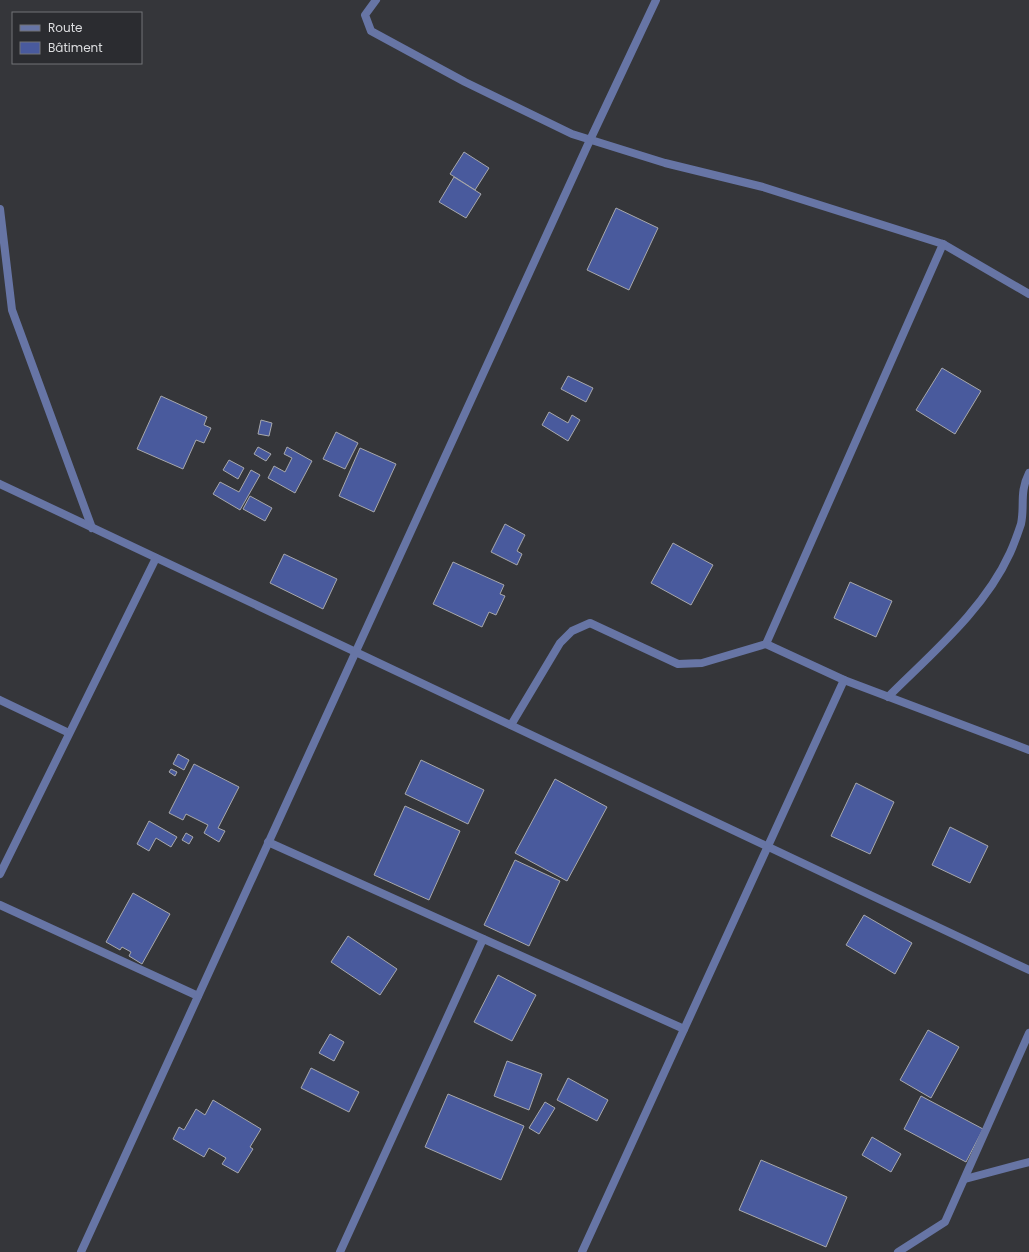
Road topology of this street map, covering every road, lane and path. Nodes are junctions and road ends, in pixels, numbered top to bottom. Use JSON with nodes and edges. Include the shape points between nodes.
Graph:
{"nodes":[{"id":1,"x":376,"y":0,"type":"edge"},
{"id":2,"x":656,"y":0,"type":"edge"},
{"id":3,"x":590,"y":140,"type":"junction"},
{"id":4,"x":0,"y":209,"type":"edge"},
{"id":5,"x":943,"y":244,"type":"junction"},
{"id":6,"x":1029,"y":294,"type":"edge"},
{"id":7,"x":1029,"y":473,"type":"edge"},
{"id":8,"x":0,"y":484,"type":"edge"},
{"id":9,"x":92,"y":528,"type":"junction"},
{"id":10,"x":156,"y":558,"type":"junction"},
{"id":11,"x":766,"y":644,"type":"junction"},
{"id":12,"x":356,"y":651,"type":"junction"},
{"id":13,"x":844,"y":680,"type":"junction"},
{"id":14,"x":888,"y":697,"type":"junction"},
{"id":15,"x":0,"y":700,"type":"edge"},
{"id":16,"x":511,"y":725,"type":"junction"},
{"id":17,"x":69,"y":733,"type":"junction"},
{"id":18,"x":1029,"y":750,"type":"edge"},
{"id":19,"x":268,"y":842,"type":"junction"},
{"id":20,"x":768,"y":846,"type":"junction"},
{"id":21,"x":0,"y":874,"type":"edge"},
{"id":22,"x":0,"y":905,"type":"edge"},
{"id":23,"x":483,"y":940,"type":"junction"},
{"id":24,"x":1029,"y":970,"type":"edge"},
{"id":25,"x":198,"y":996,"type":"junction"},
{"id":26,"x":684,"y":1029,"type":"junction"},
{"id":27,"x":1029,"y":1033,"type":"edge"},
{"id":28,"x":1029,"y":1162,"type":"edge"},
{"id":29,"x":965,"y":1179,"type":"junction"},
{"id":30,"x":81,"y":1252,"type":"edge"},
{"id":31,"x":340,"y":1252,"type":"edge"},
{"id":32,"x":582,"y":1252,"type":"edge"},
{"id":33,"x":898,"y":1252,"type":"edge"}],
"edges":[{"from":1,"to":3,"type":"street","via":[[365,15],[371,31],[465,82],[572,134]]},
{"from":2,"to":3,"type":"street"},
{"from":3,"to":5,"type":"street","via":[[763,188]]},
{"from":3,"to":12,"type":"street"},
{"from":4,"to":9,"type":"street","via":[[12,310]]},
{"from":5,"to":6,"type":"street"},
{"from":5,"to":11,"type":"street"},
{"from":7,"to":14,"type":"street","via":[[1023,484],[1021,523],[1010,553],[988,592],[953,632]]},
{"from":8,"to":9,"type":"street"},
{"from":9,"to":10,"type":"street"},
{"from":10,"to":12,"type":"street"},
{"from":10,"to":17,"type":"street"},
{"from":11,"to":13,"type":"street"},
{"from":11,"to":16,"type":"street","via":[[702,663],[678,664],[590,623],[572,631],[560,643]]},
{"from":12,"to":16,"type":"street"},
{"from":12,"to":19,"type":"street"},
{"from":13,"to":14,"type":"street"},
{"from":13,"to":20,"type":"street"},
{"from":14,"to":18,"type":"street"},
{"from":15,"to":17,"type":"street"},
{"from":16,"to":20,"type":"street"},
{"from":17,"to":21,"type":"street"},
{"from":19,"to":23,"type":"street"},
{"from":19,"to":25,"type":"street"},
{"from":20,"to":24,"type":"street"},
{"from":20,"to":26,"type":"street"},
{"from":22,"to":25,"type":"street"},
{"from":23,"to":26,"type":"street"},
{"from":23,"to":31,"type":"street"},
{"from":25,"to":30,"type":"street"},
{"from":26,"to":32,"type":"street"},
{"from":27,"to":29,"type":"street"},
{"from":28,"to":29,"type":"street"},
{"from":29,"to":33,"type":"street","via":[[945,1222]]}]}
